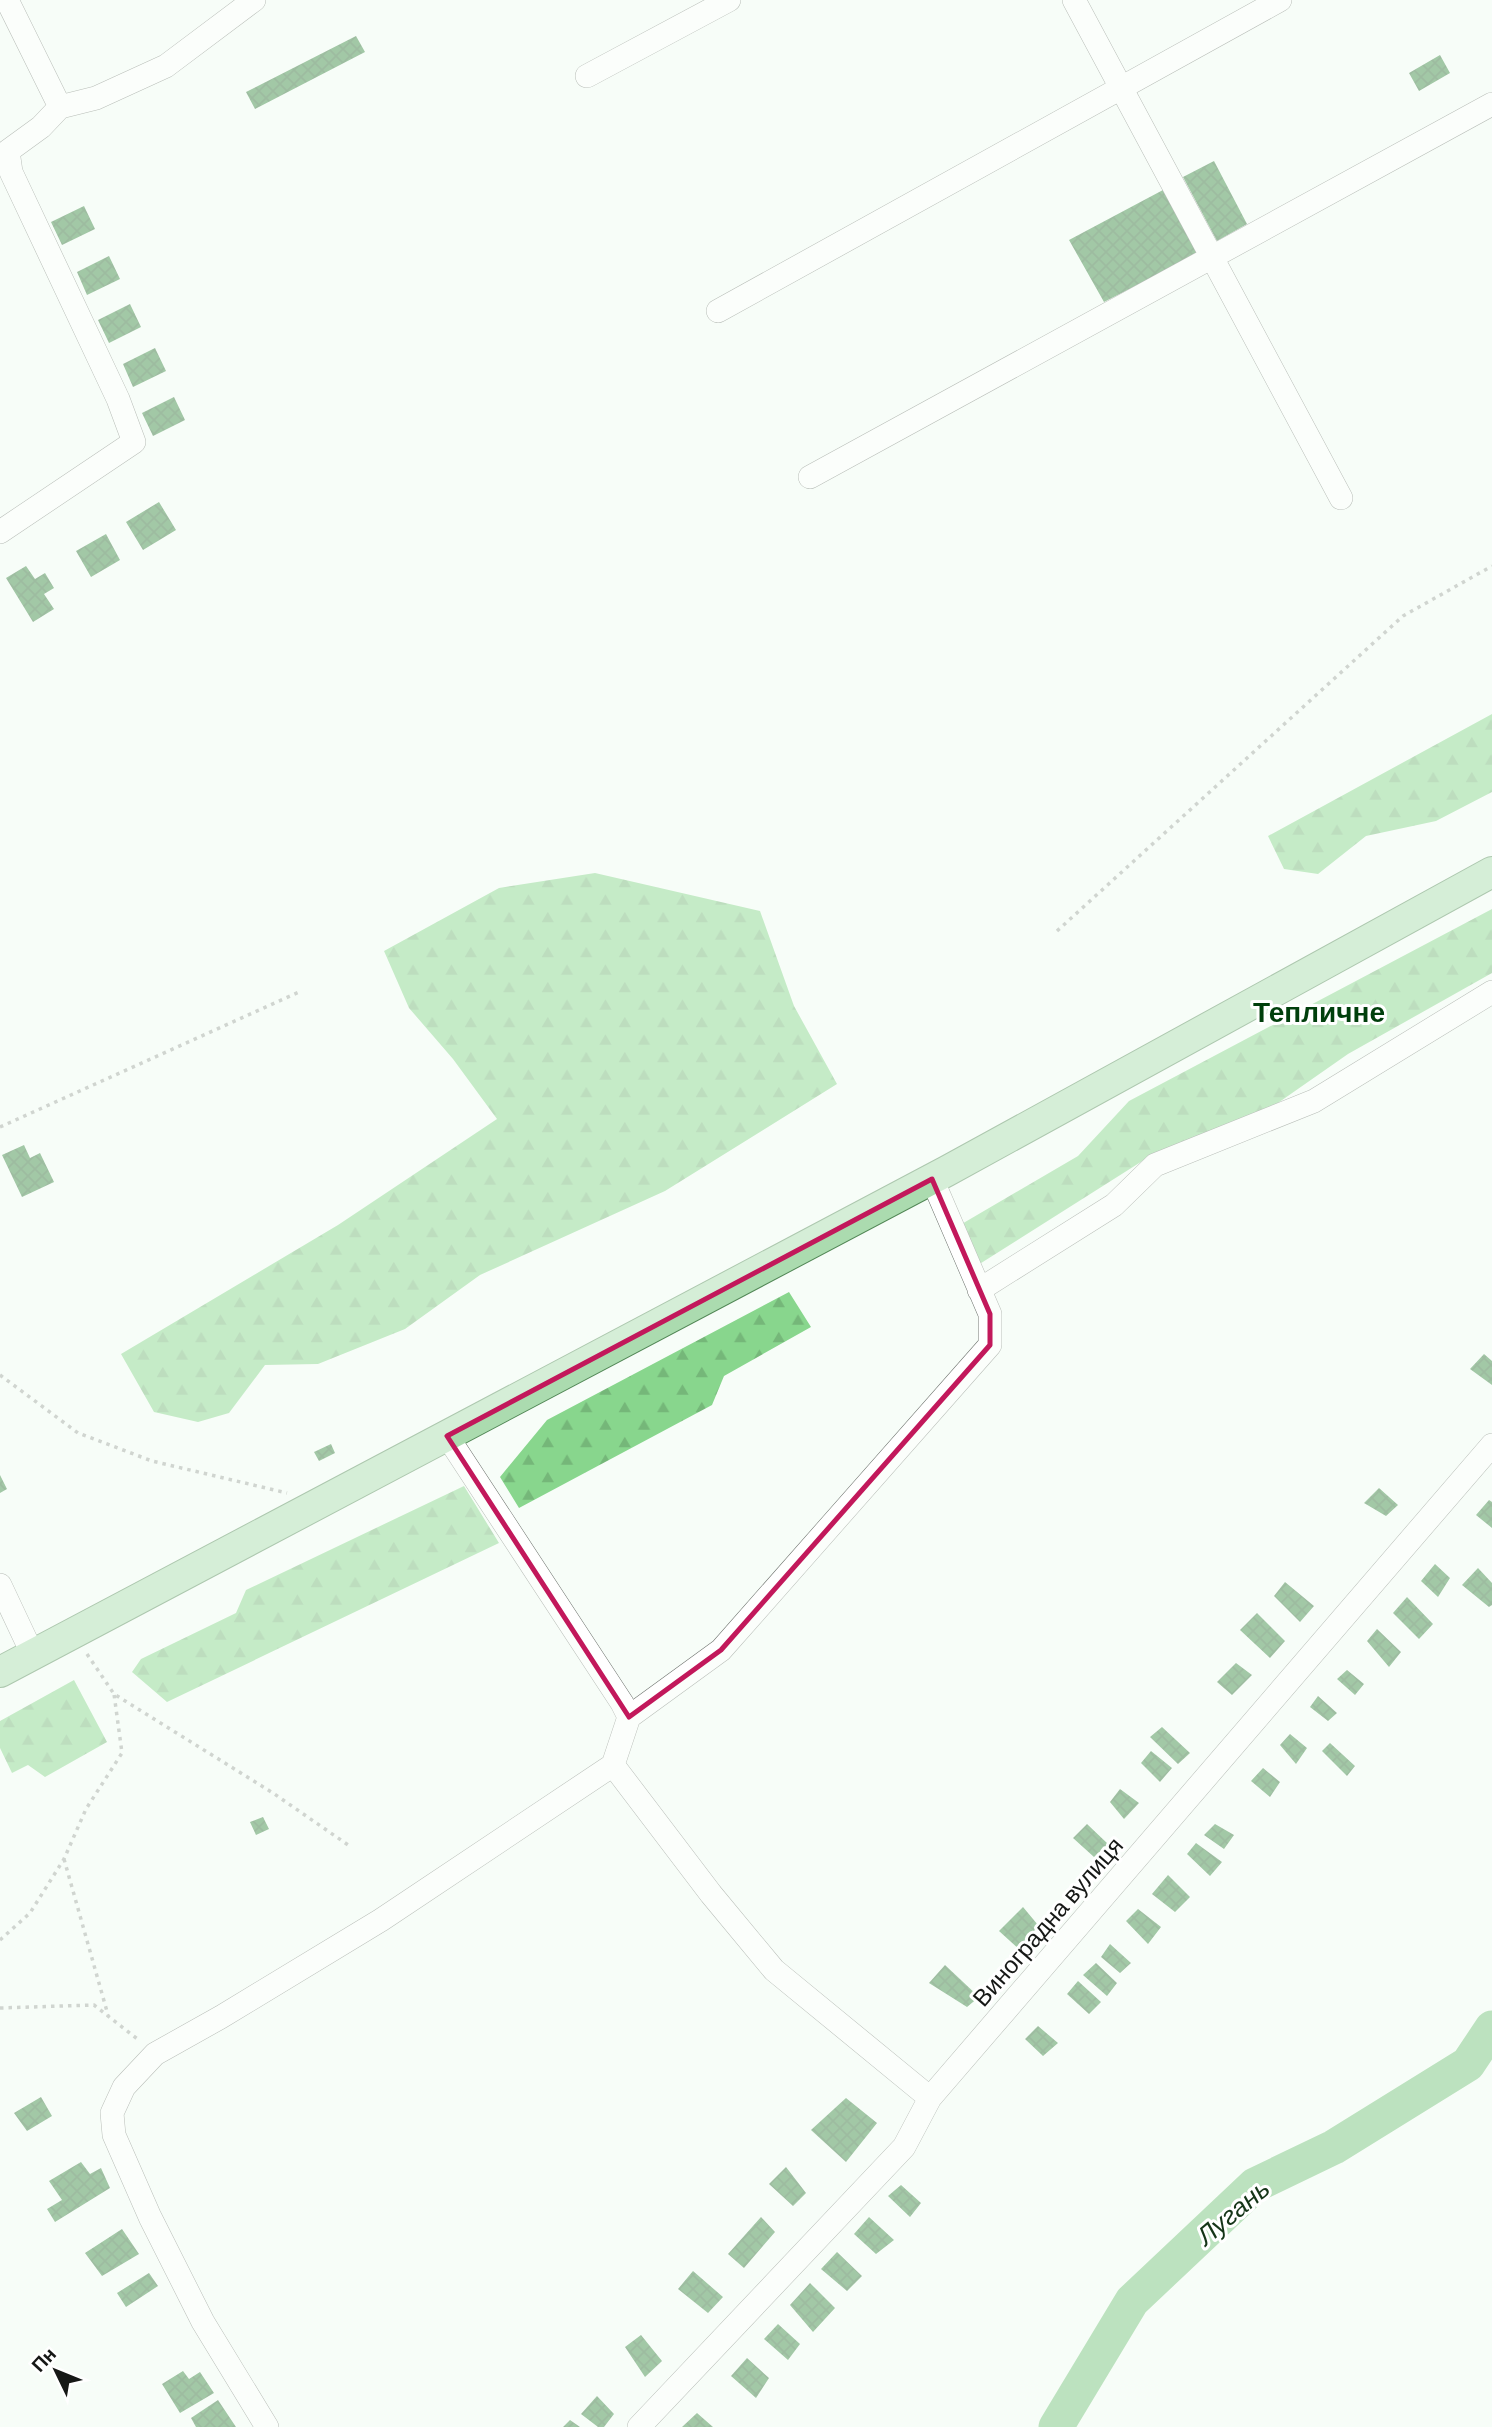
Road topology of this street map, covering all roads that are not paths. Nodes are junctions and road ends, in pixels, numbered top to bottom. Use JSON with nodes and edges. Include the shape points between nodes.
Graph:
{"nodes":[{"id":1,"x":7,"y":0,"type":"edge"},
{"id":2,"x":254,"y":0,"type":"edge"},
{"id":3,"x":729,"y":0,"type":"edge"},
{"id":4,"x":1074,"y":0,"type":"edge"},
{"id":5,"x":1280,"y":0,"type":"edge"},
{"id":6,"x":587,"y":76,"type":"dead end"},
{"id":7,"x":1121,"y":88,"type":"junction"},
{"id":8,"x":1492,"y":104,"type":"edge"},
{"id":9,"x":60,"y":107,"type":"junction"},
{"id":10,"x":4,"y":152,"type":"edge"},
{"id":11,"x":1212,"y":257,"type":"junction"},
{"id":12,"x":718,"y":311,"type":"dead end"},
{"id":13,"x":810,"y":477,"type":"dead end"},
{"id":14,"x":1341,"y":498,"type":"dead end"},
{"id":15,"x":0,"y":532,"type":"edge"},
{"id":16,"x":1492,"y":872,"type":"edge"},
{"id":17,"x":1492,"y":992,"type":"edge"},
{"id":18,"x":932,"y":1179,"type":"junction"},
{"id":19,"x":979,"y":1290,"type":"junction"},
{"id":20,"x":447,"y":1436,"type":"junction"},
{"id":21,"x":1492,"y":1446,"type":"edge"},
{"id":22,"x":0,"y":1585,"type":"edge"},
{"id":23,"x":33,"y":1653,"type":"junction"},
{"id":24,"x":0,"y":1671,"type":"edge"},
{"id":25,"x":629,"y":1717,"type":"junction"},
{"id":26,"x":613,"y":1765,"type":"junction"},
{"id":27,"x":930,"y":2098,"type":"junction"},
{"id":28,"x":267,"y":2427,"type":"edge"},
{"id":29,"x":639,"y":2427,"type":"edge"}],
"edges":[{"from":1,"to":9,"type":"street"},
{"from":2,"to":9,"type":"street","via":[[166,66],[96,98]]},
{"from":3,"to":6,"type":"street"},
{"from":4,"to":7,"type":"street"},
{"from":5,"to":7,"type":"street"},
{"from":7,"to":11,"type":"street"},
{"from":7,"to":12,"type":"street"},
{"from":8,"to":11,"type":"street"},
{"from":9,"to":10,"type":"street","via":[[41,127]]},
{"from":10,"to":15,"type":"street","via":[[134,442]]},
{"from":11,"to":13,"type":"street"},
{"from":11,"to":14,"type":"street"},
{"from":16,"to":18,"type":"main road"},
{"from":17,"to":19,"type":"street","via":[[1314,1101],[1155,1165],[1114,1205]]},
{"from":18,"to":19,"type":"street"},
{"from":18,"to":20,"type":"main road"},
{"from":19,"to":25,"type":"street","via":[[990,1314],[990,1345],[721,1650]]},
{"from":20,"to":23,"type":"main road"},
{"from":20,"to":25,"type":"street"},
{"from":21,"to":27,"type":"street","name":"Виноградна вулиця"},
{"from":22,"to":23,"type":"street"},
{"from":23,"to":24,"type":"main road"},
{"from":25,"to":26,"type":"street"},
{"from":26,"to":27,"type":"street","via":[[774,1970]]},
{"from":26,"to":28,"type":"street","via":[[381,1920],[155,2053],[124,2087],[112,2113],[114,2135],[203,2322]]},
{"from":27,"to":29,"type":"street","name":"Виноградна вулиця","via":[[904,2147]]}]}
